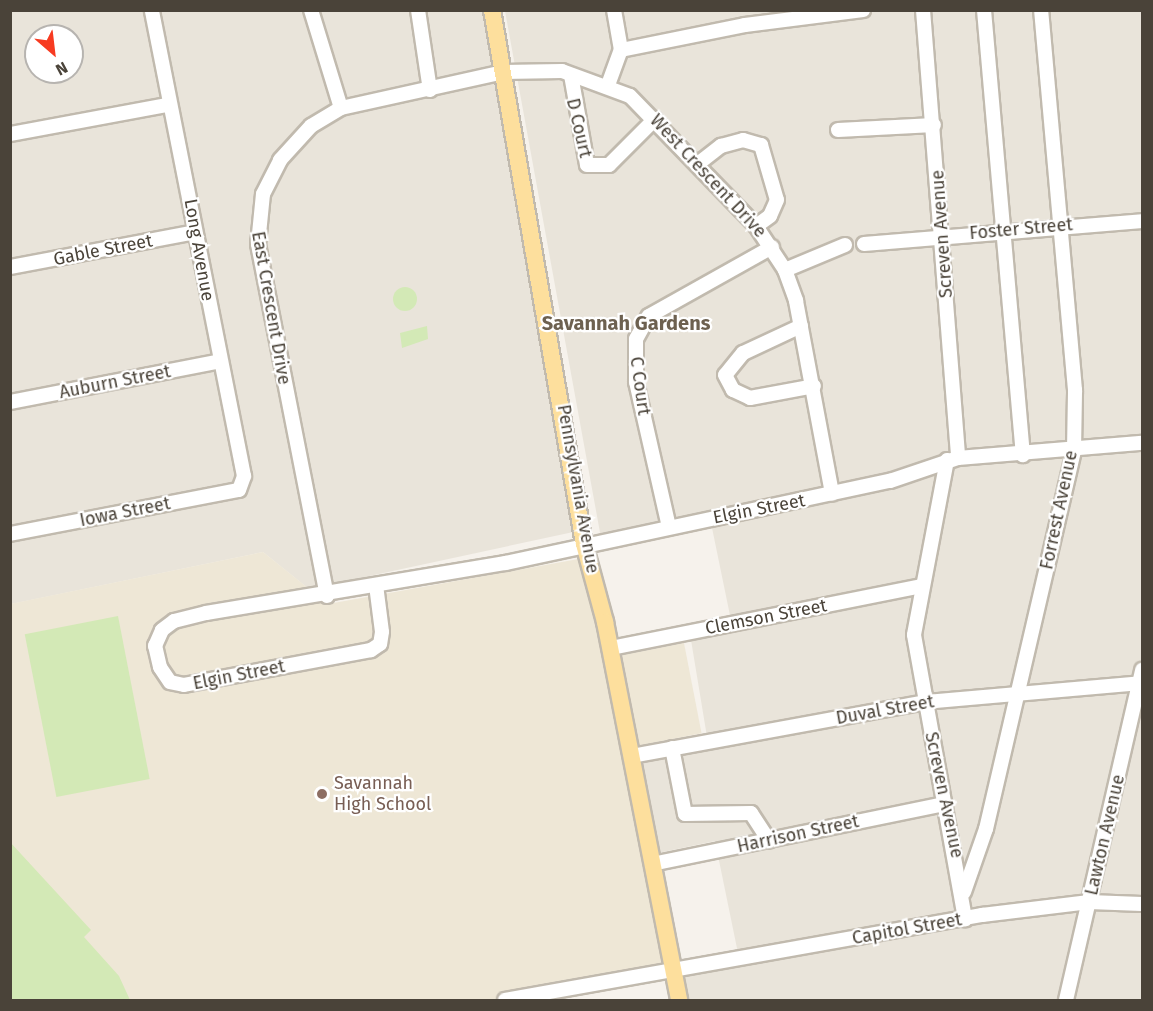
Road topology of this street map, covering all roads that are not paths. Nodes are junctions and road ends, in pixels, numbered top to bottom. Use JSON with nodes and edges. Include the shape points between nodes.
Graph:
{"nodes":[{"id":1,"x":152,"y":10,"type":"edge"},
{"id":2,"x":311,"y":10,"type":"edge"},
{"id":3,"x":418,"y":10,"type":"edge"},
{"id":4,"x":492,"y":10,"type":"edge"},
{"id":5,"x":614,"y":10,"type":"edge"},
{"id":6,"x":742,"y":10,"type":"edge"},
{"id":7,"x":862,"y":10,"type":"edge"},
{"id":8,"x":923,"y":10,"type":"edge"},
{"id":9,"x":984,"y":10,"type":"edge"},
{"id":10,"x":1041,"y":10,"type":"edge"},
{"id":11,"x":745,"y":25,"type":"junction"},
{"id":12,"x":621,"y":50,"type":"junction"},
{"id":13,"x":503,"y":72,"type":"junction"},
{"id":14,"x":572,"y":75,"type":"junction"},
{"id":15,"x":608,"y":85,"type":"junction"},
{"id":16,"x":430,"y":90,"type":"junction"},
{"id":17,"x":167,"y":105,"type":"junction"},
{"id":18,"x":341,"y":108,"type":"junction"},
{"id":19,"x":655,"y":119,"type":"junction"},
{"id":20,"x":934,"y":125,"type":"junction"},
{"id":21,"x":838,"y":130,"type":"dead end"},
{"id":22,"x":10,"y":134,"type":"edge"},
{"id":23,"x":699,"y":163,"type":"junction"},
{"id":24,"x":1143,"y":221,"type":"edge"},
{"id":25,"x":756,"y":225,"type":"junction"},
{"id":26,"x":1058,"y":225,"type":"junction"},
{"id":27,"x":1003,"y":230,"type":"junction"},
{"id":28,"x":195,"y":232,"type":"junction"},
{"id":29,"x":943,"y":236,"type":"junction"},
{"id":30,"x":864,"y":244,"type":"dead end"},
{"id":31,"x":845,"y":245,"type":"dead end"},
{"id":32,"x":772,"y":246,"type":"junction"},
{"id":33,"x":10,"y":267,"type":"edge"},
{"id":34,"x":785,"y":270,"type":"junction"},
{"id":35,"x":801,"y":326,"type":"junction"},
{"id":36,"x":220,"y":362,"type":"junction"},
{"id":37,"x":814,"y":386,"type":"junction"},
{"id":38,"x":10,"y":402,"type":"edge"},
{"id":39,"x":1143,"y":442,"type":"edge"},
{"id":40,"x":1074,"y":450,"type":"junction"},
{"id":41,"x":1023,"y":455,"type":"junction"},
{"id":42,"x":952,"y":459,"type":"junction"},
{"id":43,"x":239,"y":490,"type":"joint"},
{"id":44,"x":832,"y":494,"type":"junction"},
{"id":45,"x":669,"y":526,"type":"junction"},
{"id":46,"x":10,"y":534,"type":"edge"},
{"id":47,"x":584,"y":544,"type":"junction"},
{"id":48,"x":376,"y":585,"type":"junction"},
{"id":49,"x":922,"y":586,"type":"junction"},
{"id":50,"x":327,"y":596,"type":"junction"},
{"id":51,"x":611,"y":648,"type":"junction"},
{"id":52,"x":1142,"y":678,"type":"edge"},
{"id":53,"x":1018,"y":693,"type":"junction"},
{"id":54,"x":925,"y":702,"type":"junction"},
{"id":55,"x":672,"y":748,"type":"junction"},
{"id":56,"x":631,"y":756,"type":"junction"},
{"id":57,"x":945,"y":804,"type":"junction"},
{"id":58,"x":769,"y":841,"type":"junction"},
{"id":59,"x":652,"y":864,"type":"junction"},
{"id":60,"x":964,"y":892,"type":"junction"},
{"id":61,"x":1089,"y":902,"type":"junction"},
{"id":62,"x":1143,"y":904,"type":"edge"},
{"id":63,"x":965,"y":919,"type":"junction"},
{"id":64,"x":673,"y":969,"type":"junction"},
{"id":65,"x":504,"y":1000,"type":"edge"},
{"id":66,"x":680,"y":1000,"type":"edge"},
{"id":67,"x":1066,"y":1000,"type":"edge"}],
"edges":[{"from":1,"to":17,"type":"street","name":"Long Avenue"},
{"from":2,"to":18,"type":"street"},
{"from":3,"to":16,"type":"street"},
{"from":4,"to":13,"type":"main road","name":"Pennsylvania Avenue"},
{"from":5,"to":12,"type":"street"},
{"from":6,"to":11,"type":"street"},
{"from":7,"to":11,"type":"street"},
{"from":8,"to":20,"type":"street","name":"Screven Avenue"},
{"from":9,"to":27,"type":"street"},
{"from":10,"to":26,"type":"street","name":"Forrest Avenue"},
{"from":11,"to":12,"type":"street"},
{"from":12,"to":15,"type":"street"},
{"from":13,"to":14,"type":"street","name":"West Crescent Drive"},
{"from":13,"to":16,"type":"street","name":"East Crescent Drive"},
{"from":13,"to":47,"type":"main road","name":"Pennsylvania Avenue"},
{"from":14,"to":15,"type":"street","name":"West Crescent Drive"},
{"from":14,"to":19,"type":"street","name":"D Court","via":[[587,165],[609,165]]},
{"from":15,"to":19,"type":"street","name":"West Crescent Drive"},
{"from":16,"to":18,"type":"street","name":"East Crescent Drive"},
{"from":17,"to":22,"type":"street"},
{"from":17,"to":28,"type":"street","name":"Long Avenue"},
{"from":18,"to":50,"type":"street","name":"East Crescent Drive","via":[[311,126],[280,160],[256,220]]},
{"from":19,"to":23,"type":"street","name":"West Crescent Drive"},
{"from":20,"to":21,"type":"street"},
{"from":20,"to":29,"type":"street","name":"Screven Avenue"},
{"from":23,"to":25,"type":"street","name":"West Crescent Drive"},
{"from":23,"to":25,"type":"street","via":[[721,146],[743,140],[768,153],[777,200],[770,216]]},
{"from":24,"to":26,"type":"street","name":"Foster Street"},
{"from":25,"to":32,"type":"street","name":"West Crescent Drive"},
{"from":26,"to":27,"type":"street","name":"Foster Street"},
{"from":26,"to":40,"type":"street","name":"Forrest Avenue","via":[[1075,390]]},
{"from":27,"to":29,"type":"street","name":"Foster Street"},
{"from":27,"to":41,"type":"street"},
{"from":28,"to":33,"type":"street","name":"Gable Street"},
{"from":28,"to":36,"type":"street","name":"Long Avenue"},
{"from":29,"to":30,"type":"street","name":"Foster Street"},
{"from":29,"to":42,"type":"street","name":"Screven Avenue"},
{"from":31,"to":34,"type":"street"},
{"from":32,"to":34,"type":"street","name":"West Crescent Drive"},
{"from":32,"to":45,"type":"street","name":"C Court","via":[[649,316],[636,339],[636,382]]},
{"from":34,"to":35,"type":"street","name":"West Crescent Drive"},
{"from":35,"to":37,"type":"street","name":"West Crescent Drive"},
{"from":35,"to":37,"type":"street","via":[[743,353],[725,375],[733,390],[750,398]]},
{"from":36,"to":38,"type":"street","name":"Auburn Street"},
{"from":36,"to":43,"type":"street","name":"Long Avenue","via":[[244,476]]},
{"from":37,"to":44,"type":"street","name":"West Crescent Drive"},
{"from":39,"to":40,"type":"street","name":"Elgin Street"},
{"from":40,"to":41,"type":"street","name":"Elgin Street"},
{"from":40,"to":53,"type":"street","name":"Forrest Avenue"},
{"from":41,"to":42,"type":"street","name":"Elgin Street"},
{"from":42,"to":44,"type":"street","name":"Elgin Street"},
{"from":42,"to":49,"type":"street","name":"Screven Avenue"},
{"from":43,"to":46,"type":"street","name":"Iowa Street"},
{"from":44,"to":45,"type":"street","name":"Elgin Street"},
{"from":45,"to":47,"type":"street","name":"Elgin Street"},
{"from":47,"to":48,"type":"street","name":"Elgin Street"},
{"from":47,"to":51,"type":"main road","name":"Pennsylvania Avenue"},
{"from":48,"to":50,"type":"street","name":"Elgin Street"},
{"from":48,"to":50,"type":"street","name":"Elgin Street","via":[[382,632],[380,644],[371,650],[184,686],[171,682],[160,667],[155,646],[174,621]]},
{"from":49,"to":51,"type":"street","name":"Clemson Street"},
{"from":49,"to":54,"type":"street","name":"Screven Avenue","via":[[914,635]]},
{"from":51,"to":56,"type":"main road","name":"Pennsylvania Avenue"},
{"from":52,"to":53,"type":"street","name":"Duval Street"},
{"from":52,"to":61,"type":"street","name":"Lawton Avenue"},
{"from":53,"to":54,"type":"street","name":"Duval Street"},
{"from":53,"to":60,"type":"street","name":"Forrest Avenue","via":[[986,829]]},
{"from":54,"to":55,"type":"street","name":"Duval Street"},
{"from":54,"to":57,"type":"street","name":"Screven Avenue"},
{"from":55,"to":56,"type":"street","name":"Duval Street"},
{"from":55,"to":58,"type":"street","via":[[685,814],[751,813]]},
{"from":56,"to":59,"type":"main road","name":"Pennsylvania Avenue"},
{"from":57,"to":58,"type":"street","name":"Harrison Street"},
{"from":57,"to":60,"type":"street","name":"Screven Avenue"},
{"from":58,"to":59,"type":"street","name":"Harrison Street"},
{"from":59,"to":64,"type":"main road","name":"Pennsylvania Avenue"},
{"from":60,"to":63,"type":"street","name":"Screven Avenue"},
{"from":61,"to":62,"type":"street","name":"Capitol Street"},
{"from":61,"to":63,"type":"street","name":"Capitol Street"},
{"from":61,"to":67,"type":"street","name":"Lawton Avenue"},
{"from":63,"to":64,"type":"street","name":"Capitol Street"},
{"from":64,"to":65,"type":"street","name":"Capitol Street"},
{"from":64,"to":66,"type":"main road","name":"Pennsylvania Avenue"}]}
